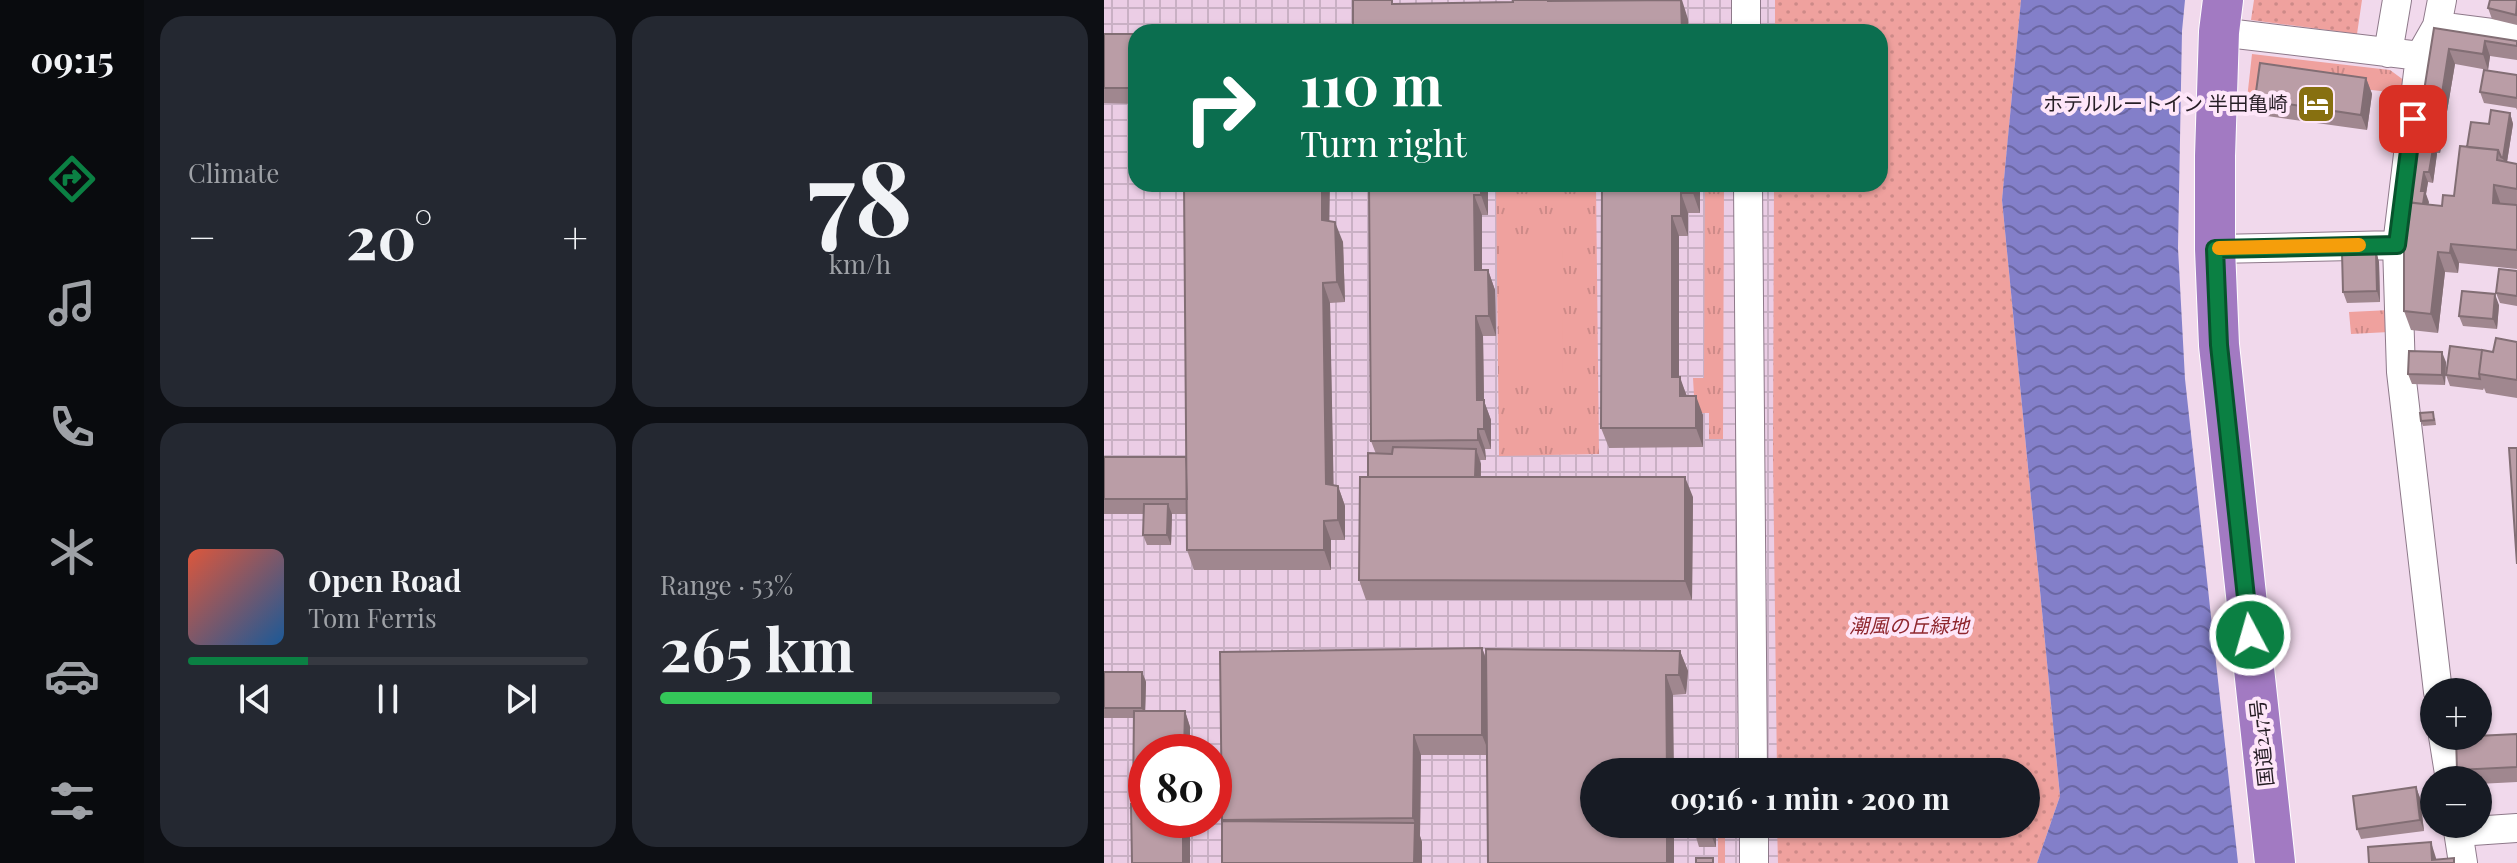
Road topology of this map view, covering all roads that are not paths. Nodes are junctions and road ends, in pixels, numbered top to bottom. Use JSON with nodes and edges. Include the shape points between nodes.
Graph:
{"nodes":[{"id":1,"x":1746,"y":0,"type":"edge"},
{"id":2,"x":2397,"y":0,"type":"edge"},
{"id":3,"x":2440,"y":13,"type":"edge"},
{"id":4,"x":2221,"y":16,"type":"edge"},
{"id":5,"x":1746,"y":24,"type":"edge"},
{"id":6,"x":2517,"y":36,"type":"edge"},
{"id":7,"x":2388,"y":53,"type":"junction"},
{"id":8,"x":2420,"y":56,"type":"junction"},
{"id":9,"x":1748,"y":192,"type":"edge"},
{"id":10,"x":2397,"y":245,"type":"junction"},
{"id":11,"x":2215,"y":249,"type":"junction"},
{"id":12,"x":2436,"y":678,"type":"edge"},
{"id":13,"x":1753,"y":758,"type":"edge"},
{"id":14,"x":2492,"y":828,"type":"edge"},
{"id":15,"x":2517,"y":828,"type":"edge"},
{"id":16,"x":1754,"y":838,"type":"edge"},
{"id":17,"x":2459,"y":838,"type":"edge"},
{"id":18,"x":1754,"y":863,"type":"edge"},
{"id":19,"x":2275,"y":863,"type":"edge"},
{"id":20,"x":2463,"y":863,"type":"edge"}],
"edges":[{"from":1,"to":5,"type":"street"},
{"from":2,"to":7,"type":"street"},
{"from":3,"to":6,"type":"street"},
{"from":3,"to":8,"type":"street"},
{"from":4,"to":7,"type":"street"},
{"from":4,"to":11,"type":"highway","name":"国道247号"},
{"from":7,"to":8,"type":"street"},
{"from":8,"to":10,"type":"street"},
{"from":9,"to":13,"type":"street"},
{"from":10,"to":11,"type":"street"},
{"from":10,"to":12,"type":"street","via":[[2401,372]]},
{"from":11,"to":19,"type":"highway","name":"国道247号","via":[[2221,360]]},
{"from":14,"to":15,"type":"street"},
{"from":16,"to":18,"type":"street"},
{"from":17,"to":20,"type":"street"}]}
